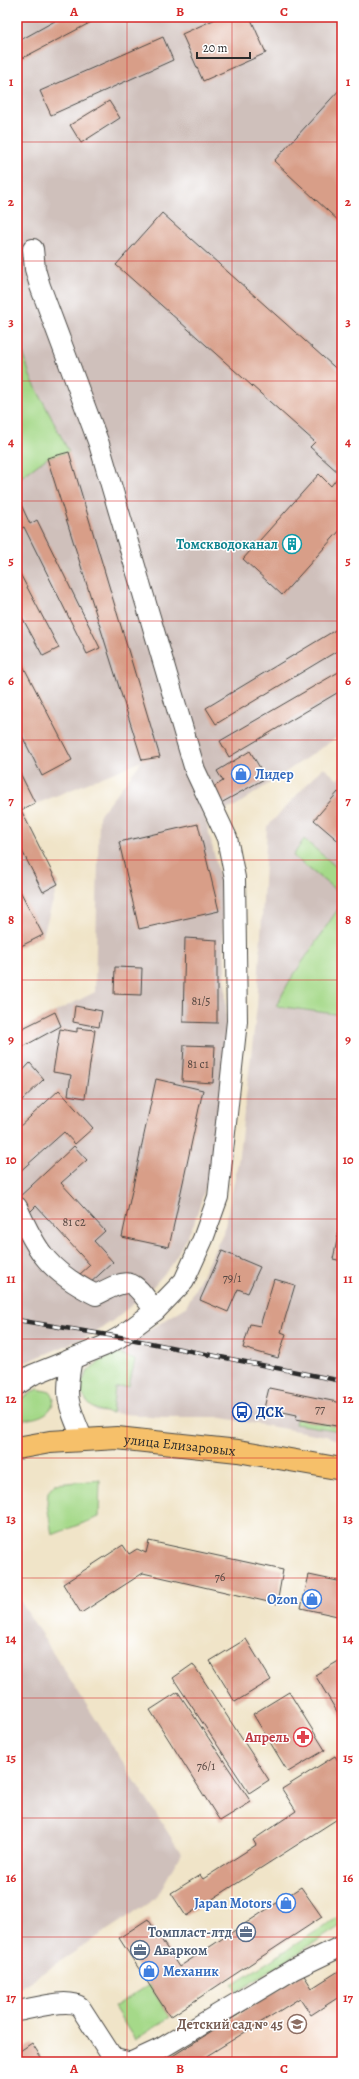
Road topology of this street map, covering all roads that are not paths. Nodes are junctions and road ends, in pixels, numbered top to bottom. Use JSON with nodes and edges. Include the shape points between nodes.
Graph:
{"nodes":[{"id":1,"x":33,"y":249,"type":"dead end"},
{"id":2,"x":17,"y":1207,"type":"edge"},
{"id":3,"x":156,"y":1311,"type":"junction"},
{"id":4,"x":72,"y":1359,"type":"junction"},
{"id":5,"x":17,"y":1385,"type":"edge"},
{"id":6,"x":83,"y":1440,"type":"junction"},
{"id":7,"x":17,"y":1448,"type":"edge"},
{"id":8,"x":342,"y":1469,"type":"edge"},
{"id":9,"x":342,"y":1946,"type":"edge"},
{"id":10,"x":17,"y":2011,"type":"edge"},
{"id":11,"x":127,"y":2062,"type":"edge"},
{"id":12,"x":132,"y":2062,"type":"edge"}],
"edges":[{"from":1,"to":3,"type":"street","via":[[40,286],[99,444],[195,770],[227,838],[236,878],[237,1021],[218,1196],[203,1239],[184,1281]]},
{"from":2,"to":3,"type":"street","via":[[41,1256],[54,1269],[96,1296],[118,1284],[128,1283],[137,1287]]},
{"from":3,"to":4,"type":"street","via":[[120,1337]]},
{"from":4,"to":5,"type":"street","via":[[32,1375]]},
{"from":4,"to":6,"type":"street","via":[[67,1396]]},
{"from":6,"to":7,"type":"main road","name":"улица Елизаровых"},
{"from":6,"to":8,"type":"main road","name":"улица Елизаровых","via":[[117,1438],[184,1444]]},
{"from":9,"to":12,"type":"street","via":[[294,1969],[160,2049]]},
{"from":10,"to":11,"type":"street","via":[[67,2002],[76,2003],[111,2055],[115,2059]]}]}
